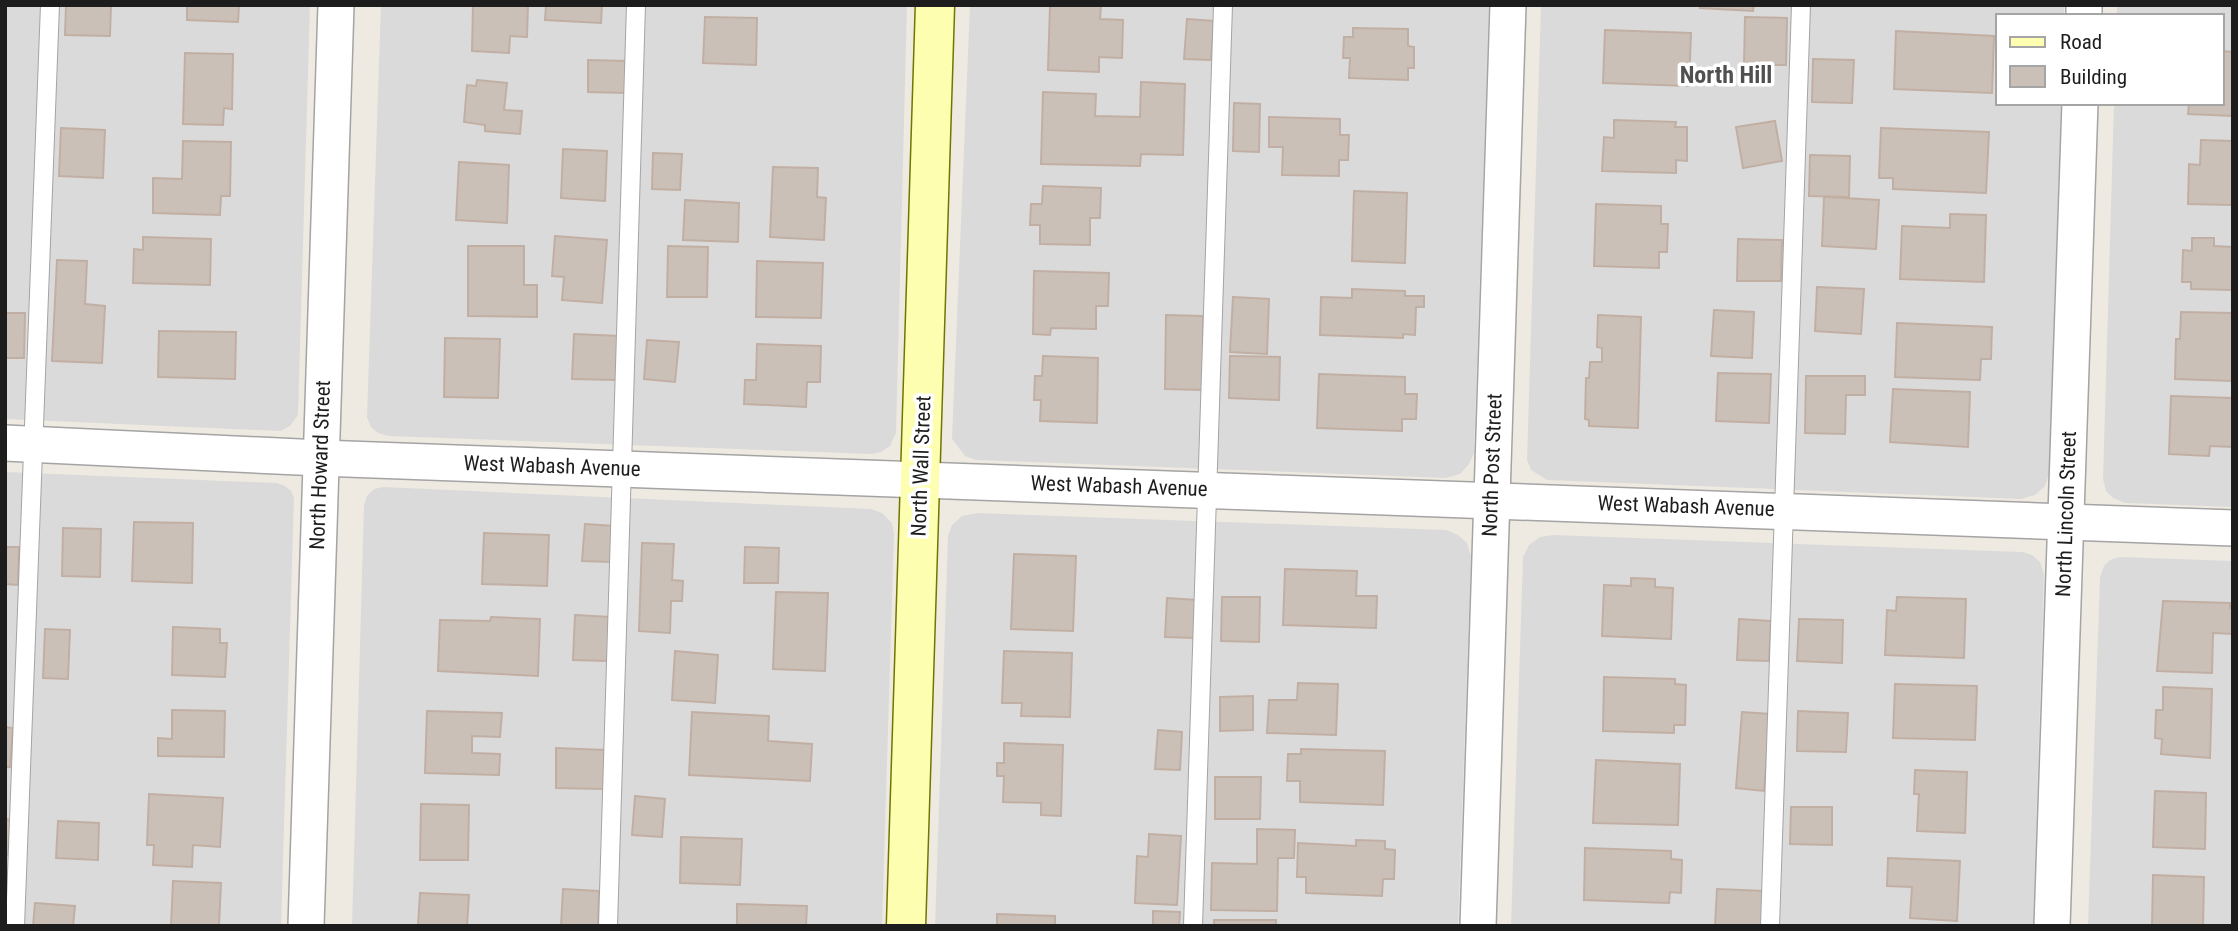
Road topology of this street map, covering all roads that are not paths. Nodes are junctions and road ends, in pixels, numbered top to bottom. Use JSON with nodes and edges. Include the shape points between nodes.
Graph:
{"nodes":[{"id":1,"x":50,"y":5,"type":"edge"},
{"id":2,"x":336,"y":5,"type":"edge"},
{"id":3,"x":636,"y":5,"type":"edge"},
{"id":4,"x":935,"y":5,"type":"edge"},
{"id":5,"x":1223,"y":5,"type":"edge"},
{"id":6,"x":1508,"y":5,"type":"edge"},
{"id":7,"x":1801,"y":5,"type":"edge"},
{"id":8,"x":2080,"y":105,"type":"edge"},
{"id":9,"x":19,"y":444,"type":"edge"},
{"id":10,"x":320,"y":458,"type":"junction"},
{"id":11,"x":623,"y":469,"type":"junction"},
{"id":12,"x":920,"y":479,"type":"junction"},
{"id":13,"x":1208,"y":489,"type":"junction"},
{"id":14,"x":1491,"y":499,"type":"junction"},
{"id":15,"x":1784,"y":510,"type":"junction"},
{"id":16,"x":2066,"y":520,"type":"junction"},
{"id":17,"x":2233,"y":528,"type":"edge"},
{"id":18,"x":15,"y":926,"type":"edge"},
{"id":19,"x":306,"y":926,"type":"edge"},
{"id":20,"x":607,"y":926,"type":"edge"},
{"id":21,"x":906,"y":926,"type":"edge"},
{"id":22,"x":1193,"y":926,"type":"edge"},
{"id":23,"x":1478,"y":926,"type":"edge"},
{"id":24,"x":1770,"y":926,"type":"edge"},
{"id":25,"x":2052,"y":926,"type":"edge"}],
"edges":[{"from":1,"to":9,"type":"lane"},
{"from":2,"to":10,"type":"street","name":"North Howard Street"},
{"from":3,"to":11,"type":"lane"},
{"from":4,"to":12,"type":"street","name":"North Wall Street"},
{"from":5,"to":13,"type":"lane"},
{"from":6,"to":14,"type":"street","name":"North Post Street"},
{"from":7,"to":15,"type":"lane"},
{"from":8,"to":16,"type":"street","name":"North Lincoln Street"},
{"from":9,"to":10,"type":"street","name":"West Wabash Avenue"},
{"from":9,"to":18,"type":"lane"},
{"from":10,"to":11,"type":"street","name":"West Wabash Avenue"},
{"from":10,"to":19,"type":"street","name":"North Howard Street"},
{"from":11,"to":12,"type":"street","name":"West Wabash Avenue"},
{"from":11,"to":20,"type":"lane"},
{"from":12,"to":13,"type":"street","name":"West Wabash Avenue"},
{"from":12,"to":21,"type":"street","name":"North Wall Street"},
{"from":13,"to":14,"type":"street","name":"West Wabash Avenue"},
{"from":13,"to":22,"type":"lane"},
{"from":14,"to":15,"type":"street","name":"West Wabash Avenue"},
{"from":14,"to":23,"type":"street","name":"North Post Street"},
{"from":15,"to":16,"type":"street","name":"West Wabash Avenue"},
{"from":15,"to":24,"type":"lane"},
{"from":16,"to":17,"type":"street","name":"West Wabash Avenue"},
{"from":16,"to":25,"type":"street","name":"North Lincoln Street"}]}
